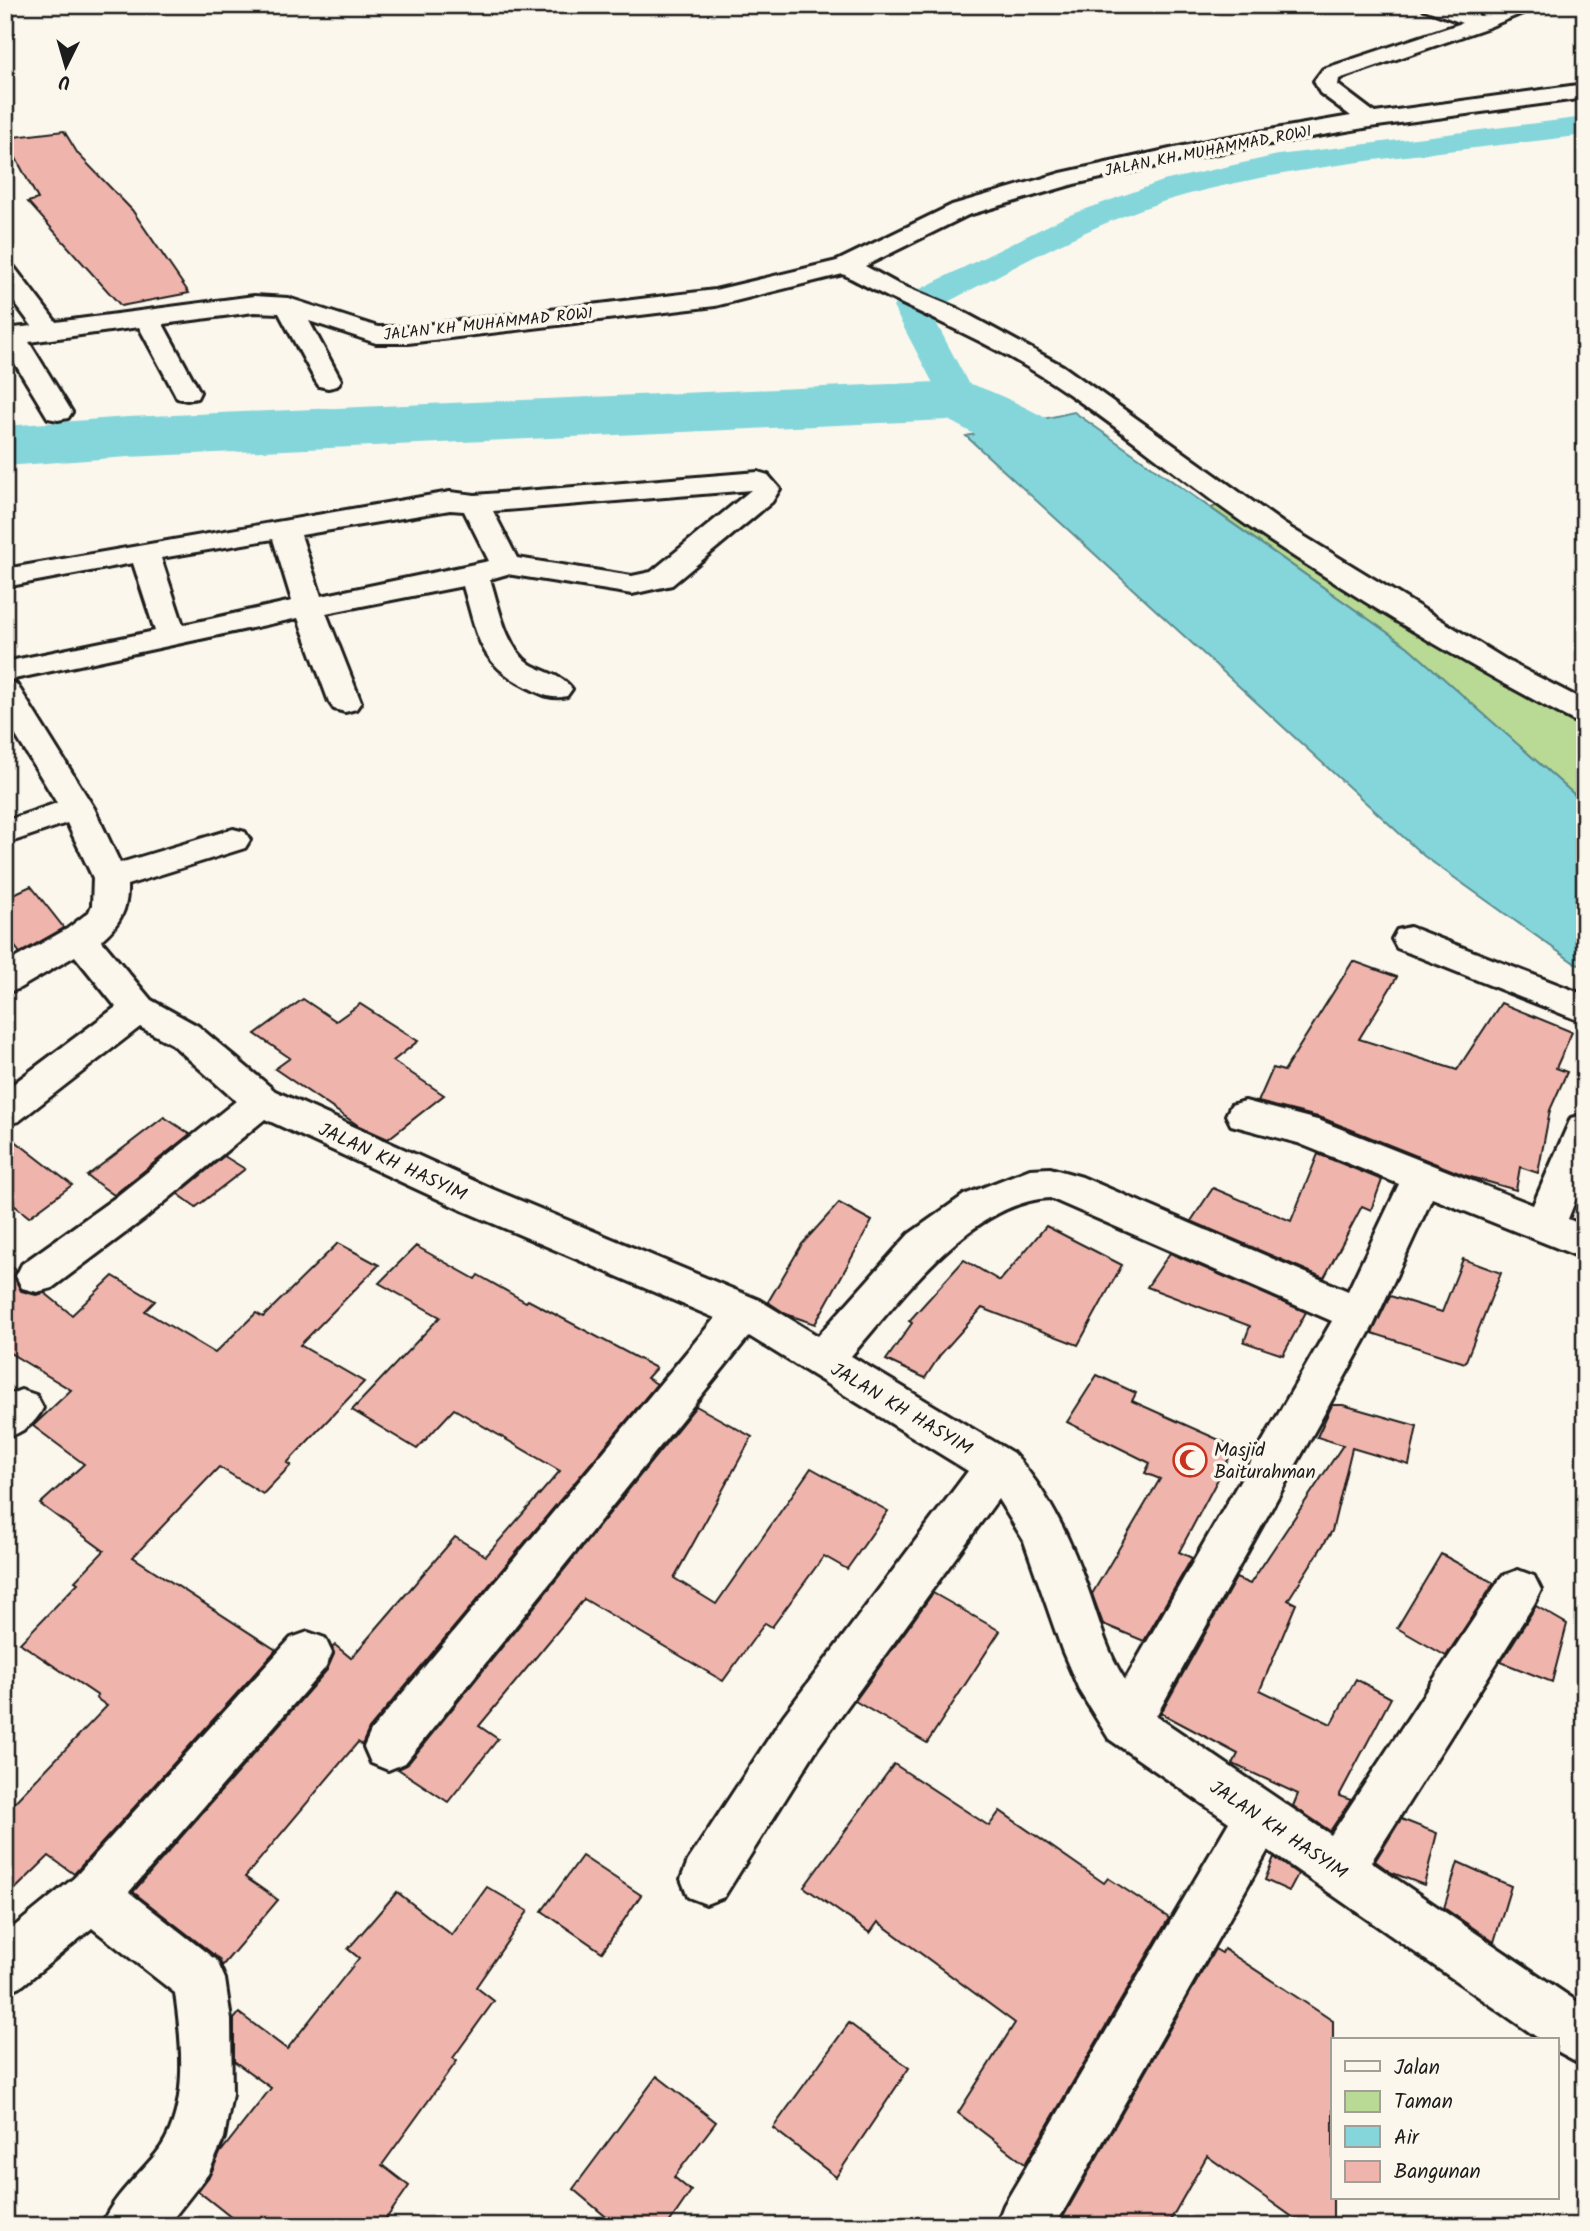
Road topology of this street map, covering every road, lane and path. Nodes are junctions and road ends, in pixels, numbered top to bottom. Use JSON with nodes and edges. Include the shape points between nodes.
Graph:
{"nodes":[{"id":1,"x":1431,"y":5,"type":"edge"},
{"id":2,"x":1525,"y":5,"type":"edge"},
{"id":3,"x":1482,"y":23,"type":"junction"},
{"id":4,"x":1585,"y":91,"type":"edge"},
{"id":5,"x":1370,"y":120,"type":"junction"},
{"id":6,"x":846,"y":266,"type":"junction"},
{"id":7,"x":5,"y":272,"type":"edge"},
{"id":8,"x":288,"y":306,"type":"junction"},
{"id":9,"x":147,"y":317,"type":"junction"},
{"id":10,"x":48,"y":330,"type":"junction"},
{"id":11,"x":9,"y":336,"type":"edge"},
{"id":12,"x":328,"y":380,"type":"dead end"},
{"id":13,"x":187,"y":392,"type":"dead end"},
{"id":14,"x":58,"y":412,"type":"dead end"},
{"id":15,"x":475,"y":504,"type":"junction"},
{"id":16,"x":285,"y":529,"type":"junction"},
{"id":17,"x":144,"y":552,"type":"junction"},
{"id":18,"x":506,"y":565,"type":"junction"},
{"id":19,"x":474,"y":575,"type":"junction"},
{"id":20,"x":5,"y":578,"type":"edge"},
{"id":21,"x":309,"y":607,"type":"junction"},
{"id":22,"x":173,"y":637,"type":"junction"},
{"id":23,"x":5,"y":673,"type":"edge"},
{"id":24,"x":556,"y":689,"type":"dead end"},
{"id":25,"x":5,"y":691,"type":"edge"},
{"id":26,"x":345,"y":702,"type":"dead end"},
{"id":27,"x":1585,"y":714,"type":"edge"},
{"id":28,"x":77,"y":808,"type":"junction"},
{"id":29,"x":5,"y":833,"type":"edge"},
{"id":30,"x":233,"y":839,"type":"dead end"},
{"id":31,"x":110,"y":878,"type":"junction"},
{"id":32,"x":80,"y":938,"type":"junction"},
{"id":33,"x":1410,"y":939,"type":"dead end"},
{"id":34,"x":5,"y":980,"type":"edge"},
{"id":35,"x":138,"y":1009,"type":"junction"},
{"id":36,"x":1585,"y":1010,"type":"edge"},
{"id":37,"x":261,"y":1101,"type":"junction"},
{"id":38,"x":5,"y":1111,"type":"edge"},
{"id":39,"x":1245,"y":1115,"type":"dead end"},
{"id":40,"x":1585,"y":1128,"type":"edge"},
{"id":41,"x":1422,"y":1177,"type":"junction"},
{"id":42,"x":1545,"y":1225,"type":"junction"},
{"id":43,"x":1585,"y":1242,"type":"edge"},
{"id":44,"x":37,"y":1276,"type":"dead end"},
{"id":45,"x":744,"y":1312,"type":"junction"},
{"id":46,"x":1359,"y":1314,"type":"junction"},
{"id":47,"x":822,"y":1360,"type":"junction"},
{"id":48,"x":997,"y":1466,"type":"junction"},
{"id":49,"x":1518,"y":1590,"type":"dead end"},
{"id":50,"x":308,"y":1653,"type":"dead end"},
{"id":51,"x":1126,"y":1723,"type":"junction"},
{"id":52,"x":388,"y":1747,"type":"dead end"},
{"id":53,"x":1260,"y":1816,"type":"junction"},
{"id":54,"x":1338,"y":1869,"type":"junction"},
{"id":55,"x":706,"y":1879,"type":"dead end"},
{"id":56,"x":92,"y":1896,"type":"junction"},
{"id":57,"x":5,"y":1966,"type":"edge"},
{"id":58,"x":1585,"y":2039,"type":"edge"},
{"id":59,"x":1024,"y":2225,"type":"edge"},
{"id":60,"x":129,"y":2226,"type":"edge"}],
"edges":[{"from":1,"to":3,"type":"street"},
{"from":2,"to":3,"type":"street"},
{"from":3,"to":5,"type":"street","via":[[1331,74],[1325,80],[1328,88]]},
{"from":4,"to":5,"type":"street","name":"JALAN KH MUHAMMAD ROWI"},
{"from":5,"to":6,"type":"street","name":"JALAN KH MUHAMMAD ROWI","via":[[1211,147],[1069,178],[960,210]]},
{"from":6,"to":8,"type":"street","name":"JALAN KH MUHAMMAD ROWI","via":[[715,298],[408,335],[376,335]]},
{"from":6,"to":27,"type":"street","via":[[947,313],[1054,372],[1286,538],[1502,671]]},
{"from":7,"to":10,"type":"street"},
{"from":8,"to":9,"type":"street","name":"JALAN KH MUHAMMAD ROWI","via":[[254,304]]},
{"from":8,"to":12,"type":"street"},
{"from":9,"to":10,"type":"street","name":"JALAN KH MUHAMMAD ROWI"},
{"from":9,"to":13,"type":"street"},
{"from":10,"to":11,"type":"street","name":"JALAN KH MUHAMMAD ROWI"},
{"from":11,"to":14,"type":"street"},
{"from":15,"to":16,"type":"street","via":[[434,503]]},
{"from":15,"to":18,"type":"street"},
{"from":15,"to":18,"type":"street","via":[[758,481],[766,489],[661,579],[649,583],[632,585]]},
{"from":16,"to":17,"type":"street"},
{"from":16,"to":21,"type":"street"},
{"from":17,"to":20,"type":"street"},
{"from":17,"to":22,"type":"street"},
{"from":18,"to":19,"type":"street"},
{"from":19,"to":21,"type":"street"},
{"from":19,"to":24,"type":"street","via":[[500,654]]},
{"from":21,"to":22,"type":"street"},
{"from":21,"to":26,"type":"street"},
{"from":22,"to":23,"type":"street"},
{"from":25,"to":28,"type":"street"},
{"from":28,"to":29,"type":"street"},
{"from":28,"to":31,"type":"street"},
{"from":30,"to":31,"type":"street"},
{"from":31,"to":32,"type":"street","via":[[107,913]]},
{"from":32,"to":34,"type":"street"},
{"from":32,"to":35,"type":"street","name":"JALAN KH HASYIM"},
{"from":33,"to":36,"type":"street"},
{"from":35,"to":37,"type":"street","name":"JALAN KH HASYIM","via":[[184,1035]]},
{"from":35,"to":38,"type":"street"},
{"from":37,"to":44,"type":"street","via":[[130,1208]]},
{"from":37,"to":45,"type":"street","name":"JALAN KH HASYIM","via":[[478,1200]]},
{"from":39,"to":41,"type":"street","via":[[1307,1131]]},
{"from":40,"to":42,"type":"street"},
{"from":41,"to":42,"type":"street"},
{"from":41,"to":46,"type":"street"},
{"from":42,"to":43,"type":"street"},
{"from":45,"to":47,"type":"street","name":"JALAN KH HASYIM"},
{"from":45,"to":52,"type":"street"},
{"from":46,"to":47,"type":"street","via":[[1068,1188],[1030,1184],[978,1206],[923,1245]]},
{"from":46,"to":51,"type":"street"},
{"from":47,"to":48,"type":"street","name":"JALAN KH HASYIM"},
{"from":48,"to":51,"type":"street","name":"JALAN KH HASYIM","via":[[1016,1484],[1049,1543],[1098,1678]]},
{"from":48,"to":55,"type":"street","via":[[801,1731]]},
{"from":49,"to":54,"type":"street"},
{"from":50,"to":56,"type":"street"},
{"from":51,"to":53,"type":"street","name":"JALAN KH HASYIM"},
{"from":53,"to":54,"type":"street","name":"JALAN KH HASYIM"},
{"from":53,"to":59,"type":"street"},
{"from":54,"to":58,"type":"street","name":"JALAN KH HASYIM"},
{"from":56,"to":57,"type":"street"},
{"from":56,"to":60,"type":"street","via":[[199,1979],[206,2018],[200,2127],[190,2154]]}]}
